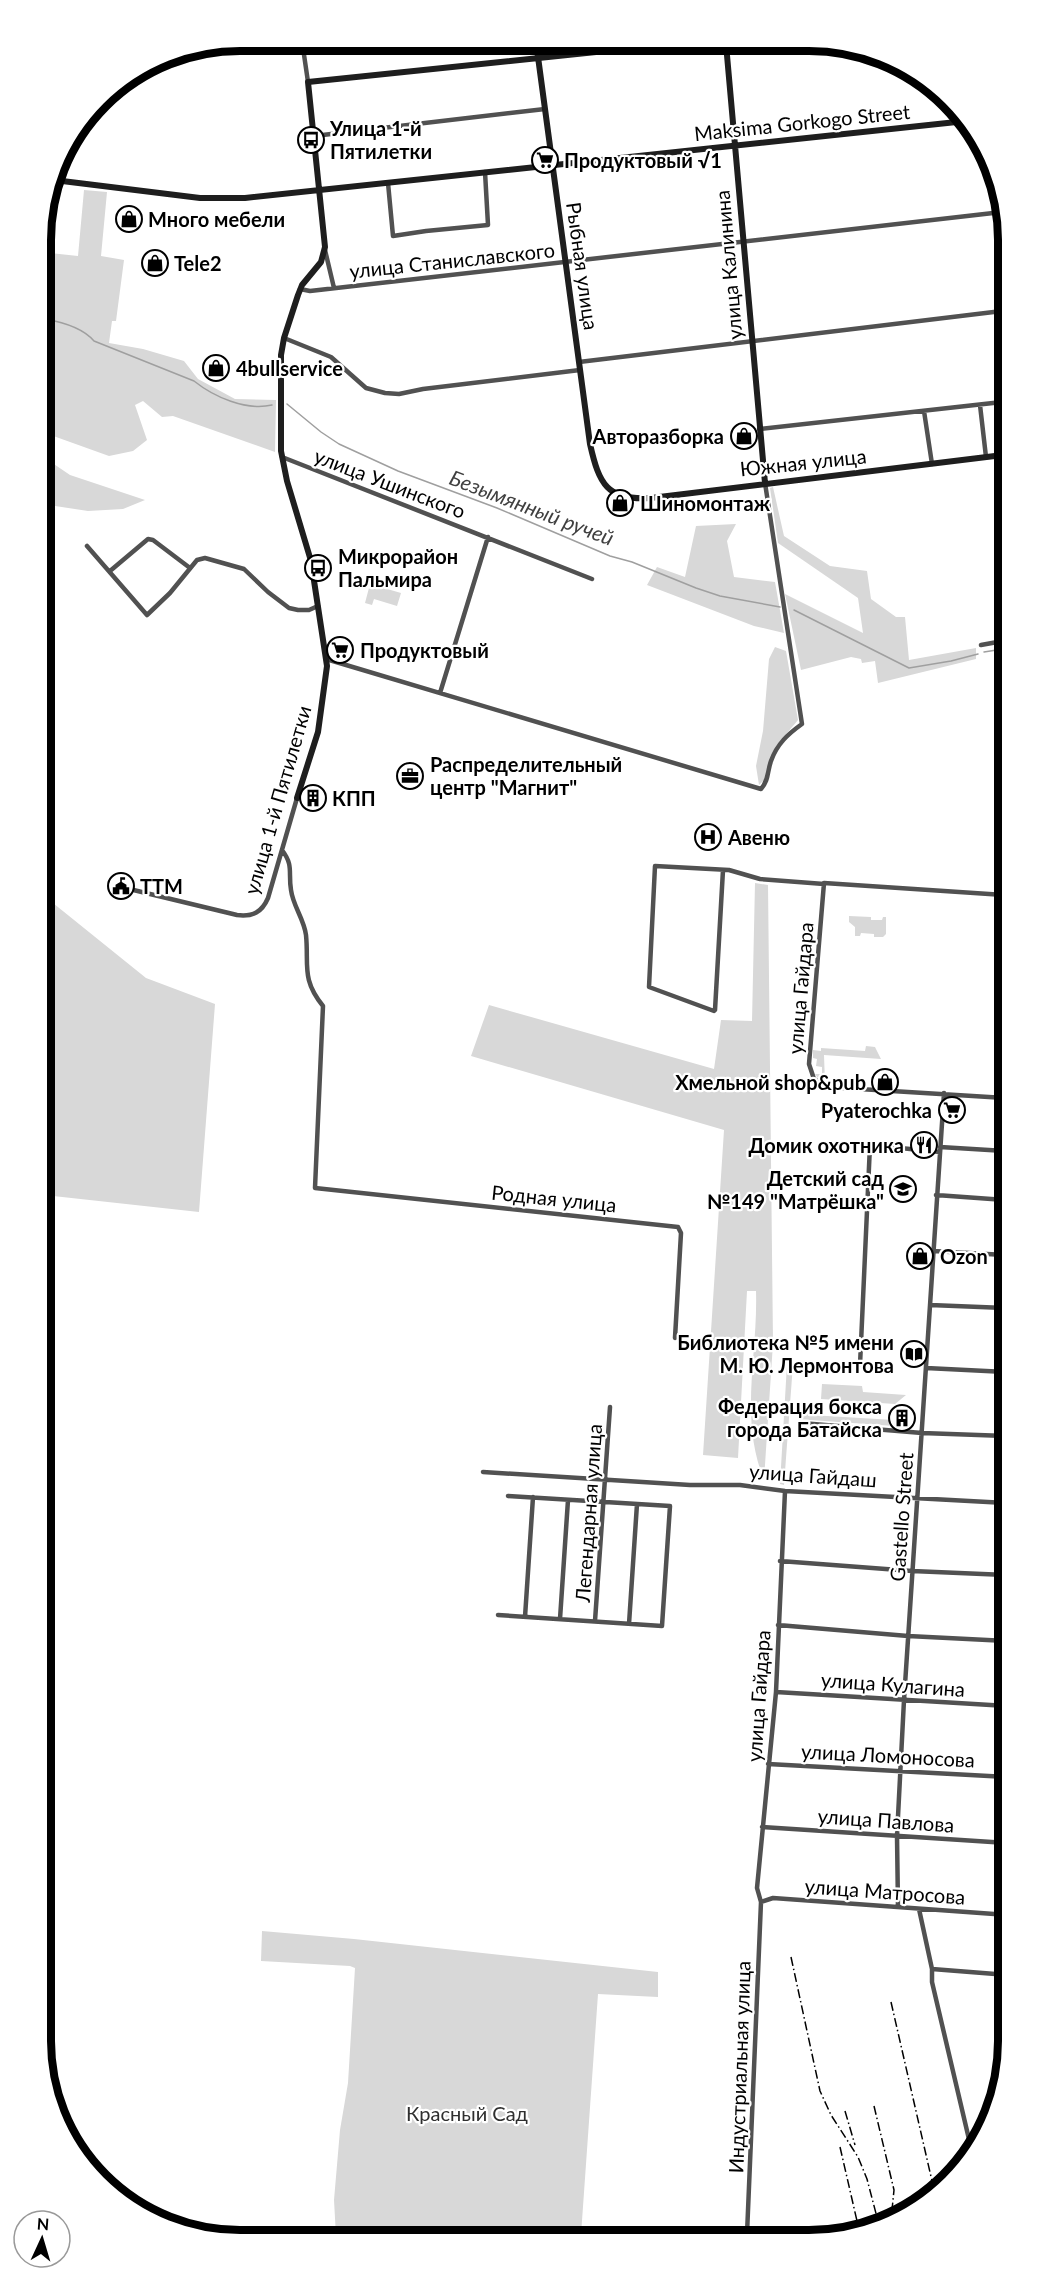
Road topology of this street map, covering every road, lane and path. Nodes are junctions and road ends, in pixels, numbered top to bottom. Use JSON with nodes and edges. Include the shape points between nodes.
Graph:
{"nodes":[{"id":1,"x":303,"y":51,"type":"edge"},
{"id":2,"x":537,"y":51,"type":"edge"},
{"id":3,"x":605,"y":51,"type":"edge"},
{"id":4,"x":727,"y":51,"type":"edge"},
{"id":5,"x":538,"y":58,"type":"junction"},
{"id":6,"x":308,"y":82,"type":"junction"},
{"id":7,"x":545,"y":109,"type":"junction"},
{"id":8,"x":956,"y":122,"type":"edge"},
{"id":9,"x":314,"y":136,"type":"junction"},
{"id":10,"x":734,"y":146,"type":"junction"},
{"id":11,"x":552,"y":165,"type":"junction"},
{"id":12,"x":485,"y":172,"type":"junction"},
{"id":13,"x":61,"y":181,"type":"edge"},
{"id":14,"x":388,"y":183,"type":"junction"},
{"id":15,"x":319,"y":191,"type":"junction"},
{"id":16,"x":995,"y":213,"type":"edge"},
{"id":17,"x":743,"y":242,"type":"junction"},
{"id":18,"x":325,"y":247,"type":"junction"},
{"id":19,"x":566,"y":263,"type":"junction"},
{"id":20,"x":334,"y":288,"type":"junction"},
{"id":21,"x":300,"y":289,"type":"junction"},
{"id":22,"x":998,"y":311,"type":"edge"},
{"id":23,"x":284,"y":338,"type":"junction"},
{"id":24,"x":751,"y":340,"type":"junction"},
{"id":25,"x":579,"y":362,"type":"junction"},
{"id":26,"x":580,"y":370,"type":"junction"},
{"id":27,"x":998,"y":403,"type":"edge"},
{"id":28,"x":980,"y":405,"type":"junction"},
{"id":29,"x":924,"y":411,"type":"junction"},
{"id":30,"x":759,"y":429,"type":"junction"},
{"id":31,"x":998,"y":456,"type":"edge"},
{"id":32,"x":282,"y":457,"type":"junction"},
{"id":33,"x":986,"y":457,"type":"junction"},
{"id":34,"x":932,"y":464,"type":"junction"},
{"id":35,"x":765,"y":483,"type":"junction"},
{"id":36,"x":609,"y":489,"type":"joint"},
{"id":37,"x":488,"y":537,"type":"junction"},
{"id":38,"x":87,"y":546,"type":"dead end"},
{"id":39,"x":190,"y":568,"type":"junction"},
{"id":40,"x":110,"y":572,"type":"junction"},
{"id":41,"x":592,"y":579,"type":"dead end"},
{"id":42,"x":318,"y":606,"type":"junction"},
{"id":43,"x":998,"y":642,"type":"edge"},
{"id":44,"x":981,"y":645,"type":"dead end"},
{"id":45,"x":326,"y":658,"type":"junction"},
{"id":46,"x":440,"y":693,"type":"junction"},
{"id":47,"x":297,"y":798,"type":"joint"},
{"id":48,"x":282,"y":850,"type":"junction"},
{"id":49,"x":723,"y":870,"type":"junction"},
{"id":50,"x":824,"y":883,"type":"junction"},
{"id":51,"x":121,"y":887,"type":"dead end"},
{"id":52,"x":998,"y":895,"type":"edge"},
{"id":53,"x":944,"y":1093,"type":"junction"},
{"id":54,"x":998,"y":1097,"type":"edge"},
{"id":55,"x":940,"y":1150,"type":"junction"},
{"id":56,"x":998,"y":1151,"type":"edge"},
{"id":57,"x":936,"y":1196,"type":"junction"},
{"id":58,"x":998,"y":1200,"type":"edge"},
{"id":59,"x":933,"y":1251,"type":"junction"},
{"id":60,"x":998,"y":1255,"type":"edge"},
{"id":61,"x":930,"y":1305,"type":"junction"},
{"id":62,"x":998,"y":1308,"type":"edge"},
{"id":63,"x":675,"y":1338,"type":"dead end"},
{"id":64,"x":860,"y":1365,"type":"dead end"},
{"id":65,"x":926,"y":1368,"type":"junction"},
{"id":66,"x":998,"y":1372,"type":"edge"},
{"id":67,"x":610,"y":1407,"type":"dead end"},
{"id":68,"x":801,"y":1423,"type":"dead end"},
{"id":69,"x":922,"y":1432,"type":"junction"},
{"id":70,"x":998,"y":1436,"type":"edge"},
{"id":71,"x":483,"y":1472,"type":"dead end"},
{"id":72,"x":604,"y":1480,"type":"junction"},
{"id":73,"x":784,"y":1491,"type":"junction"},
{"id":74,"x":508,"y":1496,"type":"dead end"},
{"id":75,"x":533,"y":1497,"type":"junction"},
{"id":76,"x":918,"y":1498,"type":"junction"},
{"id":77,"x":568,"y":1500,"type":"junction"},
{"id":78,"x":603,"y":1502,"type":"junction"},
{"id":79,"x":998,"y":1503,"type":"edge"},
{"id":80,"x":637,"y":1504,"type":"junction"},
{"id":81,"x":780,"y":1561,"type":"junction"},
{"id":82,"x":912,"y":1571,"type":"junction"},
{"id":83,"x":998,"y":1575,"type":"edge"},
{"id":84,"x":498,"y":1615,"type":"dead end"},
{"id":85,"x":525,"y":1617,"type":"junction"},
{"id":86,"x":560,"y":1619,"type":"junction"},
{"id":87,"x":595,"y":1621,"type":"junction"},
{"id":88,"x":629,"y":1624,"type":"junction"},
{"id":89,"x":778,"y":1625,"type":"junction"},
{"id":90,"x":908,"y":1636,"type":"junction"},
{"id":91,"x":998,"y":1641,"type":"edge"},
{"id":92,"x":776,"y":1692,"type":"junction"},
{"id":93,"x":904,"y":1700,"type":"junction"},
{"id":94,"x":998,"y":1705,"type":"edge"},
{"id":95,"x":768,"y":1764,"type":"junction"},
{"id":96,"x":900,"y":1771,"type":"junction"},
{"id":97,"x":998,"y":1776,"type":"edge"},
{"id":98,"x":762,"y":1827,"type":"junction"},
{"id":99,"x":897,"y":1836,"type":"junction"},
{"id":100,"x":998,"y":1842,"type":"edge"},
{"id":101,"x":761,"y":1902,"type":"junction"},
{"id":102,"x":898,"y":1908,"type":"junction"},
{"id":103,"x":919,"y":1909,"type":"junction"},
{"id":104,"x":998,"y":1914,"type":"edge"},
{"id":105,"x":932,"y":1969,"type":"junction"},
{"id":106,"x":998,"y":1974,"type":"edge"},
{"id":107,"x":969,"y":2141,"type":"edge"},
{"id":108,"x":747,"y":2230,"type":"edge"}],
"edges":[{"from":1,"to":6,"type":"street"},
{"from":2,"to":5,"type":"street","name":"Рыбная улица"},
{"from":3,"to":5,"type":"street"},
{"from":4,"to":10,"type":"street","name":"улица Калинина"},
{"from":5,"to":6,"type":"street"},
{"from":5,"to":7,"type":"street","name":"Рыбная улица"},
{"from":6,"to":9,"type":"street"},
{"from":7,"to":9,"type":"street"},
{"from":7,"to":11,"type":"street","name":"Рыбная улица"},
{"from":8,"to":10,"type":"street","name":"Maksima Gorkogo Street"},
{"from":9,"to":15,"type":"street"},
{"from":10,"to":11,"type":"street","name":"Maksima Gorkogo Street"},
{"from":10,"to":17,"type":"street","name":"улица Калинина"},
{"from":11,"to":12,"type":"street","name":"Maksima Gorkogo Street"},
{"from":11,"to":19,"type":"street","name":"Рыбная улица"},
{"from":12,"to":14,"type":"street","name":"Maksima Gorkogo Street"},
{"from":12,"to":14,"type":"street","via":[[488,225],[393,236]]},
{"from":13,"to":15,"type":"street","name":"Maksima Gorkogo Street","via":[[219,199]]},
{"from":14,"to":15,"type":"street","name":"Maksima Gorkogo Street"},
{"from":15,"to":18,"type":"street"},
{"from":16,"to":17,"type":"street","name":"улица Станиславского"},
{"from":17,"to":19,"type":"street","name":"улица Станиславского"},
{"from":17,"to":24,"type":"street","name":"улица Калинина"},
{"from":18,"to":20,"type":"street"},
{"from":18,"to":21,"type":"street","name":"улица 1-й Пятилетки","via":[[321,262]]},
{"from":19,"to":20,"type":"street","name":"улица Станиславского"},
{"from":19,"to":25,"type":"street","name":"Рыбная улица"},
{"from":20,"to":21,"type":"street","name":"улица Станиславского"},
{"from":21,"to":23,"type":"street","name":"улица 1-й Пятилетки"},
{"from":22,"to":24,"type":"street"},
{"from":23,"to":26,"type":"street","via":[[331,357],[366,388],[385,393]]},
{"from":23,"to":32,"type":"street","name":"улица 1-й Пятилетки"},
{"from":24,"to":25,"type":"street"},
{"from":24,"to":30,"type":"street","name":"улица Калинина"},
{"from":25,"to":26,"type":"street","name":"Рыбная улица"},
{"from":26,"to":36,"type":"street","name":"Рыбная улица","via":[[593,458]]},
{"from":27,"to":28,"type":"street"},
{"from":28,"to":29,"type":"street"},
{"from":28,"to":33,"type":"street"},
{"from":29,"to":30,"type":"street"},
{"from":29,"to":34,"type":"street"},
{"from":30,"to":35,"type":"street","name":"улица Калинина"},
{"from":31,"to":33,"type":"street","name":"Южная улица"},
{"from":32,"to":37,"type":"street","name":"улица Ушинского"},
{"from":32,"to":42,"type":"street","name":"улица 1-й Пятилетки","via":[[308,548]]},
{"from":33,"to":34,"type":"street","name":"Южная улица"},
{"from":34,"to":35,"type":"street","name":"Южная улица"},
{"from":35,"to":36,"type":"street","name":"Южная улица","via":[[637,499],[622,497]]},
{"from":35,"to":46,"type":"street","via":[[802,724],[779,743],[770,762],[767,782],[761,789]]},
{"from":37,"to":41,"type":"street","name":"улица Ушинского"},
{"from":37,"to":46,"type":"street"},
{"from":38,"to":40,"type":"street"},
{"from":39,"to":40,"type":"street","via":[[148,539]]},
{"from":39,"to":40,"type":"street","via":[[147,615]]},
{"from":39,"to":42,"type":"street","via":[[205,558],[231,564],[244,568],[290,608],[309,610]]},
{"from":42,"to":45,"type":"street","name":"улица 1-й Пятилетки"},
{"from":43,"to":44,"type":"street"},
{"from":45,"to":46,"type":"street"},
{"from":45,"to":47,"type":"street","name":"улица 1-й Пятилетки","via":[[318,732]]},
{"from":47,"to":48,"type":"street","name":"улица 1-й Пятилетки"},
{"from":48,"to":51,"type":"street","name":"улица 1-й Пятилетки","via":[[264,907],[246,916]]},
{"from":48,"to":63,"type":"street","name":"Родная улица","via":[[291,863],[290,887],[306,933],[308,980],[323,1006],[315,1188],[678,1227],[681,1233]]},
{"from":49,"to":49,"type":"street","via":[[716,1010],[714,1011],[649,987],[655,866]]},
{"from":49,"to":50,"type":"street","via":[[758,879]]},
{"from":50,"to":52,"type":"street"},
{"from":50,"to":53,"type":"street","name":"улица Гайдара","via":[[809,1064],[814,1079],[827,1087]]},
{"from":53,"to":54,"type":"street"},
{"from":53,"to":55,"type":"street","name":"Gastello Street"},
{"from":55,"to":56,"type":"street"},
{"from":55,"to":57,"type":"street","name":"Gastello Street"},
{"from":55,"to":64,"type":"street","via":[[870,1145]]},
{"from":57,"to":58,"type":"street"},
{"from":57,"to":59,"type":"street","name":"Gastello Street"},
{"from":59,"to":60,"type":"street"},
{"from":59,"to":61,"type":"street","name":"Gastello Street"},
{"from":61,"to":62,"type":"street"},
{"from":61,"to":65,"type":"street","name":"Gastello Street"},
{"from":65,"to":66,"type":"street"},
{"from":65,"to":69,"type":"street","name":"Gastello Street"},
{"from":67,"to":72,"type":"street","name":"Легендарная улица"},
{"from":68,"to":69,"type":"street"},
{"from":69,"to":70,"type":"street"},
{"from":69,"to":76,"type":"street","name":"Gastello Street"},
{"from":71,"to":72,"type":"street","name":"улица Гайдаш"},
{"from":72,"to":73,"type":"street","name":"улица Гайдаш","via":[[740,1485]]},
{"from":72,"to":78,"type":"street","name":"Легендарная улица"},
{"from":73,"to":76,"type":"street","name":"улица Гайдаш"},
{"from":73,"to":81,"type":"street","name":"улица Гайдара"},
{"from":74,"to":75,"type":"street"},
{"from":75,"to":77,"type":"street"},
{"from":75,"to":85,"type":"street"},
{"from":76,"to":79,"type":"street","name":"улица Гайдаш"},
{"from":76,"to":82,"type":"street","name":"Gastello Street"},
{"from":77,"to":78,"type":"street"},
{"from":77,"to":86,"type":"street"},
{"from":78,"to":80,"type":"street"},
{"from":78,"to":87,"type":"street","name":"Легендарная улица"},
{"from":80,"to":88,"type":"street"},
{"from":80,"to":88,"type":"street","via":[[670,1506],[666,1578],[662,1626]]},
{"from":81,"to":82,"type":"street"},
{"from":81,"to":89,"type":"street","name":"улица Гайдара"},
{"from":82,"to":83,"type":"street"},
{"from":82,"to":90,"type":"street","name":"Gastello Street"},
{"from":84,"to":85,"type":"street"},
{"from":85,"to":86,"type":"street"},
{"from":86,"to":87,"type":"street"},
{"from":87,"to":88,"type":"street"},
{"from":89,"to":90,"type":"street"},
{"from":89,"to":92,"type":"street","name":"улица Гайдара"},
{"from":90,"to":91,"type":"street"},
{"from":90,"to":93,"type":"street","name":"Gastello Street"},
{"from":92,"to":93,"type":"street","name":"улица Кулагина"},
{"from":92,"to":95,"type":"street","name":"улица Гайдара"},
{"from":93,"to":94,"type":"street","name":"улица Кулагина"},
{"from":93,"to":96,"type":"street","name":"Gastello Street"},
{"from":95,"to":96,"type":"street","name":"улица Ломоносова"},
{"from":95,"to":98,"type":"street","name":"улица Гайдара"},
{"from":96,"to":97,"type":"street","name":"улица Ломоносова"},
{"from":96,"to":99,"type":"street","name":"Gastello Street"},
{"from":98,"to":99,"type":"street","name":"улица Павлова"},
{"from":98,"to":101,"type":"street","name":"улица Гайдара","via":[[757,1888]]},
{"from":99,"to":100,"type":"street","name":"улица Павлова"},
{"from":99,"to":102,"type":"street","name":"Gastello Street"},
{"from":101,"to":102,"type":"street","name":"улица Матросова","via":[[773,1898]]},
{"from":101,"to":108,"type":"street","name":"Индустриальная улица"},
{"from":102,"to":103,"type":"street","name":"улица Матросова"},
{"from":103,"to":104,"type":"street","name":"улица Матросова"},
{"from":103,"to":105,"type":"street"},
{"from":105,"to":106,"type":"street"},
{"from":105,"to":107,"type":"street"}]}
